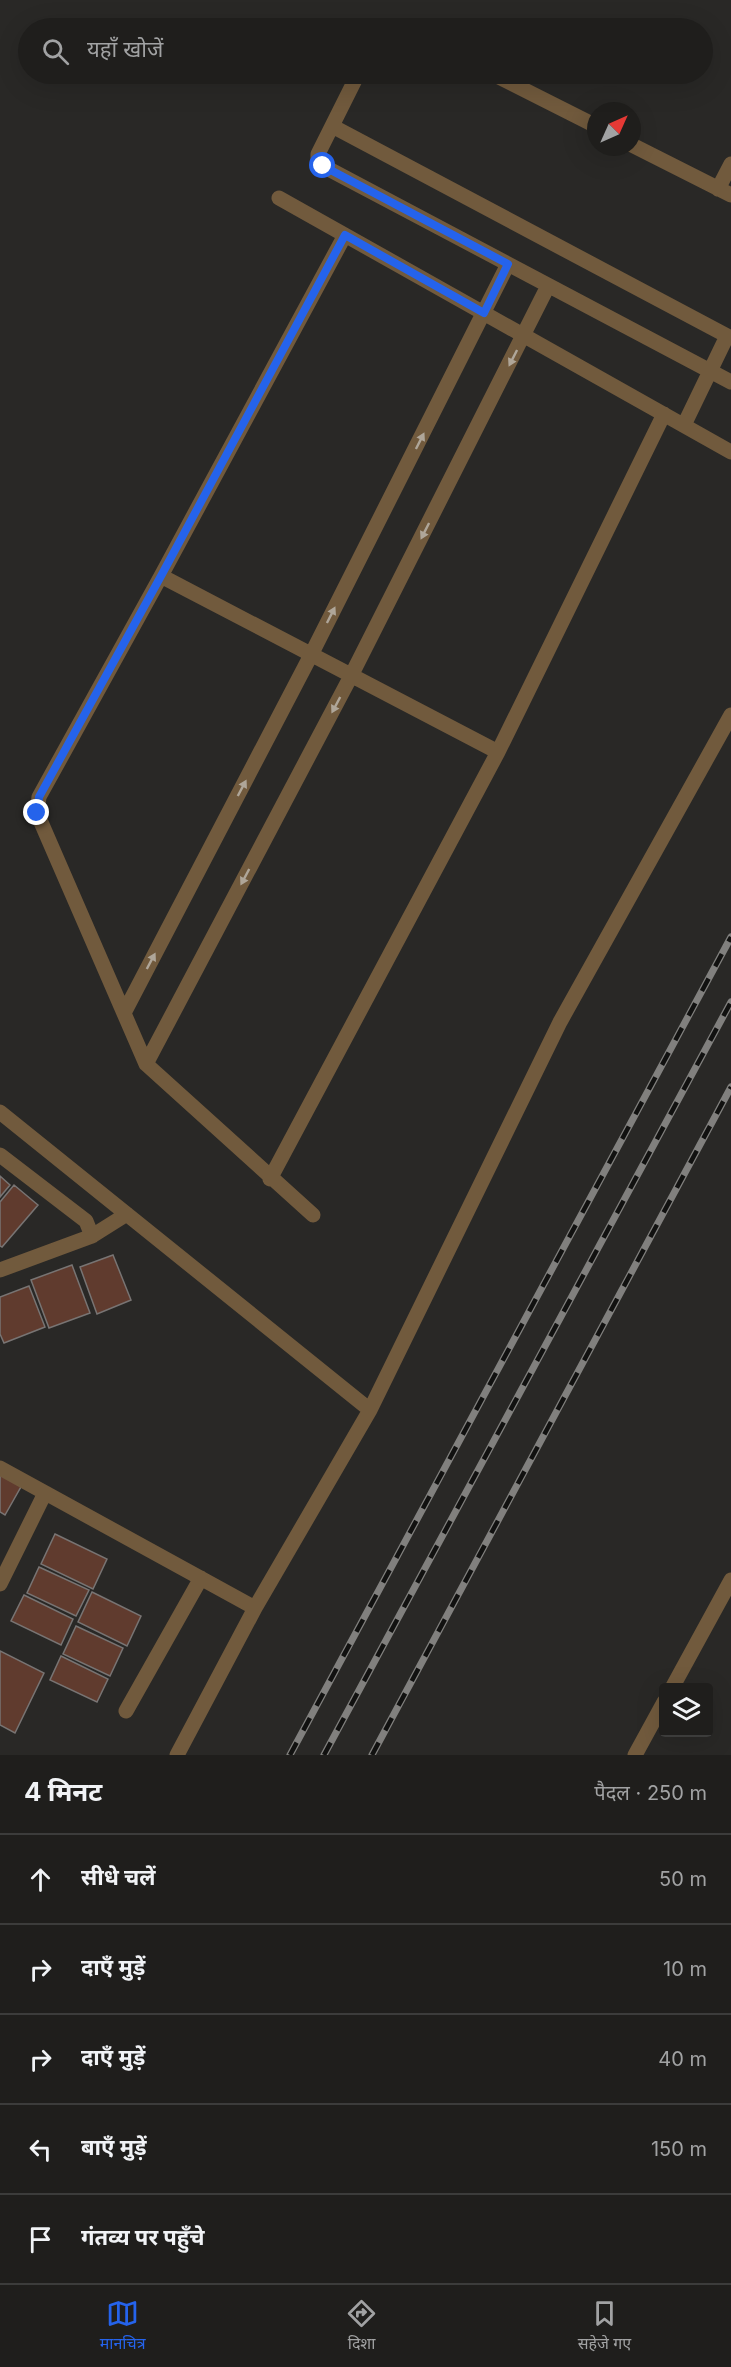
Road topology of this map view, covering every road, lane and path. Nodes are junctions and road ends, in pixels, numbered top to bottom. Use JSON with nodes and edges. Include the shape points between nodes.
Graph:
{"nodes":[{"id":1,"x":353,"y":84,"type":"edge"},
{"id":2,"x":513,"y":84,"type":"edge"},
{"id":3,"x":587,"y":121,"type":"edge"},
{"id":4,"x":332,"y":126,"type":"junction"},
{"id":5,"x":641,"y":150,"type":"edge"},
{"id":6,"x":731,"y":164,"type":"edge"},
{"id":7,"x":725,"y":192,"type":"edge"},
{"id":8,"x":279,"y":198,"type":"dead end"},
{"id":9,"x":345,"y":235,"type":"junction"},
{"id":10,"x":508,"y":264,"type":"junction"},
{"id":11,"x":548,"y":286,"type":"junction"},
{"id":12,"x":484,"y":313,"type":"junction"},
{"id":13,"x":524,"y":336,"type":"junction"},
{"id":14,"x":729,"y":337,"type":"edge"},
{"id":15,"x":710,"y":371,"type":"junction"},
{"id":16,"x":731,"y":382,"type":"edge"},
{"id":17,"x":664,"y":414,"type":"junction"},
{"id":18,"x":684,"y":425,"type":"junction"},
{"id":19,"x":731,"y":452,"type":"edge"},
{"id":20,"x":161,"y":576,"type":"junction"},
{"id":21,"x":311,"y":655,"type":"junction"},
{"id":22,"x":351,"y":676,"type":"junction"},
{"id":23,"x":731,"y":715,"type":"edge"},
{"id":24,"x":498,"y":752,"type":"junction"},
{"id":25,"x":124,"y":1013,"type":"junction"},
{"id":26,"x":146,"y":1064,"type":"junction"},
{"id":27,"x":0,"y":1112,"type":"edge"},
{"id":28,"x":0,"y":1155,"type":"edge"},
{"id":29,"x":270,"y":1179,"type":"junction"},
{"id":30,"x":127,"y":1214,"type":"junction"},
{"id":31,"x":313,"y":1215,"type":"dead end"},
{"id":32,"x":92,"y":1236,"type":"junction"},
{"id":33,"x":0,"y":1270,"type":"edge"},
{"id":34,"x":370,"y":1410,"type":"junction"},
{"id":35,"x":0,"y":1468,"type":"edge"},
{"id":36,"x":45,"y":1493,"type":"junction"},
{"id":37,"x":201,"y":1578,"type":"junction"},
{"id":38,"x":731,"y":1580,"type":"edge"},
{"id":39,"x":0,"y":1584,"type":"edge"},
{"id":40,"x":255,"y":1608,"type":"junction"},
{"id":41,"x":675,"y":1683,"type":"edge"},
{"id":42,"x":659,"y":1710,"type":"edge"},
{"id":43,"x":126,"y":1711,"type":"dead end"},
{"id":44,"x":177,"y":1755,"type":"edge"},
{"id":45,"x":635,"y":1755,"type":"edge"}],
"edges":[{"from":1,"to":4,"type":"street"},
{"from":2,"to":3,"type":"street"},
{"from":4,"to":10,"type":"street","via":[[318,154],[323,166]]},
{"from":4,"to":14,"type":"street"},
{"from":5,"to":7,"type":"street"},
{"from":6,"to":7,"type":"street"},
{"from":8,"to":9,"type":"street"},
{"from":9,"to":12,"type":"street"},
{"from":9,"to":20,"type":"street"},
{"from":10,"to":11,"type":"street"},
{"from":10,"to":12,"type":"street"},
{"from":11,"to":13,"type":"street"},
{"from":11,"to":15,"type":"street"},
{"from":12,"to":13,"type":"street"},
{"from":21,"to":12,"type":"street","one_way":true},
{"from":13,"to":17,"type":"street"},
{"from":13,"to":22,"type":"street","one_way":true},
{"from":14,"to":15,"type":"street"},
{"from":15,"to":16,"type":"street"},
{"from":15,"to":18,"type":"street"},
{"from":17,"to":18,"type":"street"},
{"from":17,"to":24,"type":"street"},
{"from":18,"to":19,"type":"street"},
{"from":20,"to":21,"type":"street"},
{"from":20,"to":25,"type":"street","via":[[39,797],[37,813]]},
{"from":21,"to":22,"type":"street"},
{"from":25,"to":21,"type":"street","one_way":true},
{"from":22,"to":24,"type":"street"},
{"from":22,"to":26,"type":"street","one_way":true},
{"from":23,"to":34,"type":"street","via":[[560,1022]]},
{"from":24,"to":29,"type":"street"},
{"from":25,"to":26,"type":"street"},
{"from":26,"to":29,"type":"street"},
{"from":27,"to":30,"type":"street"},
{"from":28,"to":32,"type":"street","via":[[86,1221]]},
{"from":29,"to":31,"type":"street"},
{"from":30,"to":32,"type":"street"},
{"from":30,"to":34,"type":"street"},
{"from":32,"to":33,"type":"street"},
{"from":34,"to":40,"type":"street"},
{"from":35,"to":36,"type":"street"},
{"from":36,"to":37,"type":"street"},
{"from":36,"to":39,"type":"street"},
{"from":37,"to":40,"type":"street"},
{"from":37,"to":43,"type":"street"},
{"from":38,"to":41,"type":"street"},
{"from":40,"to":44,"type":"street"},
{"from":42,"to":45,"type":"street"}]}
